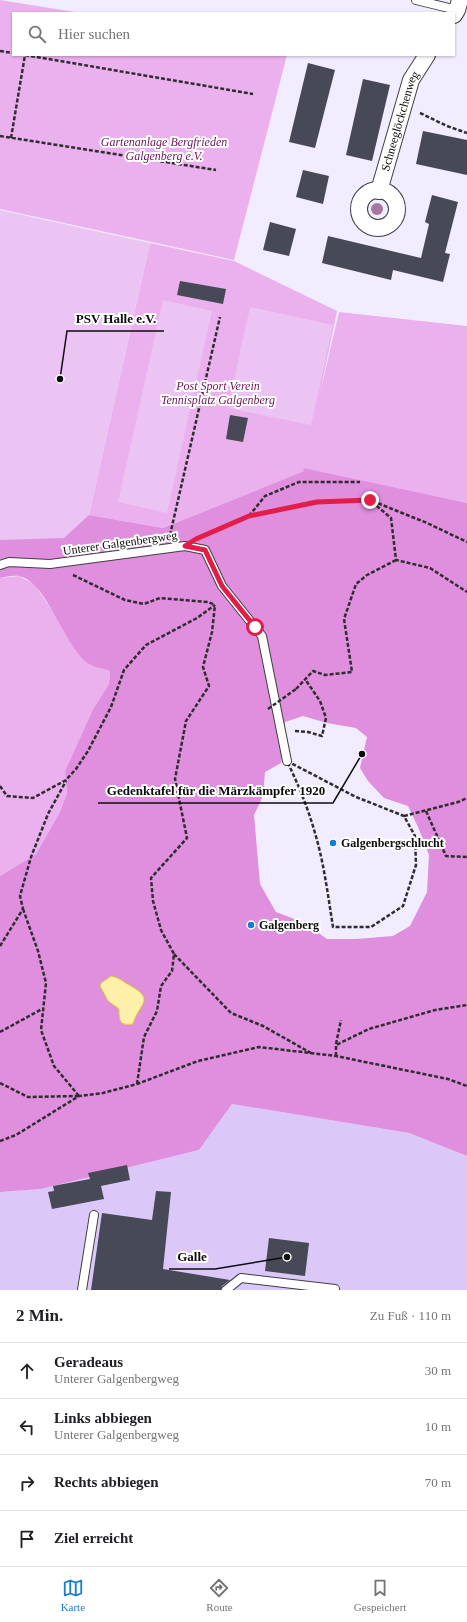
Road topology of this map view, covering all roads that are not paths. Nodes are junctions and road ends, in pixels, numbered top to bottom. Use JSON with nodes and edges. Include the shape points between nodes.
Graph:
{"nodes":[{"id":1,"x":416,"y":0,"type":"edge"},
{"id":2,"x":457,"y":8,"type":"edge"},
{"id":3,"x":426,"y":56,"type":"edge"},
{"id":4,"x":380,"y":191,"type":"dead end"},
{"id":5,"x":0,"y":565,"type":"edge"},
{"id":6,"x":287,"y":761,"type":"road end"},
{"id":7,"x":94,"y":1215,"type":"dead end"},
{"id":8,"x":335,"y":1289,"type":"edge"},
{"id":9,"x":82,"y":1290,"type":"edge"},
{"id":10,"x":226,"y":1290,"type":"edge"}],
"edges":[{"from":1,"to":2,"type":"lane"},
{"from":3,"to":4,"type":"street","name":"Schneeglöckchenweg","via":[[411,80]]},
{"from":5,"to":6,"type":"lane","name":"Unterer Galgenbergweg","via":[[9,562],[50,564],[185,546],[205,550],[222,586],[262,636]]},
{"from":7,"to":9,"type":"lane"},
{"from":8,"to":10,"type":"lane","via":[[241,1278]]}]}
